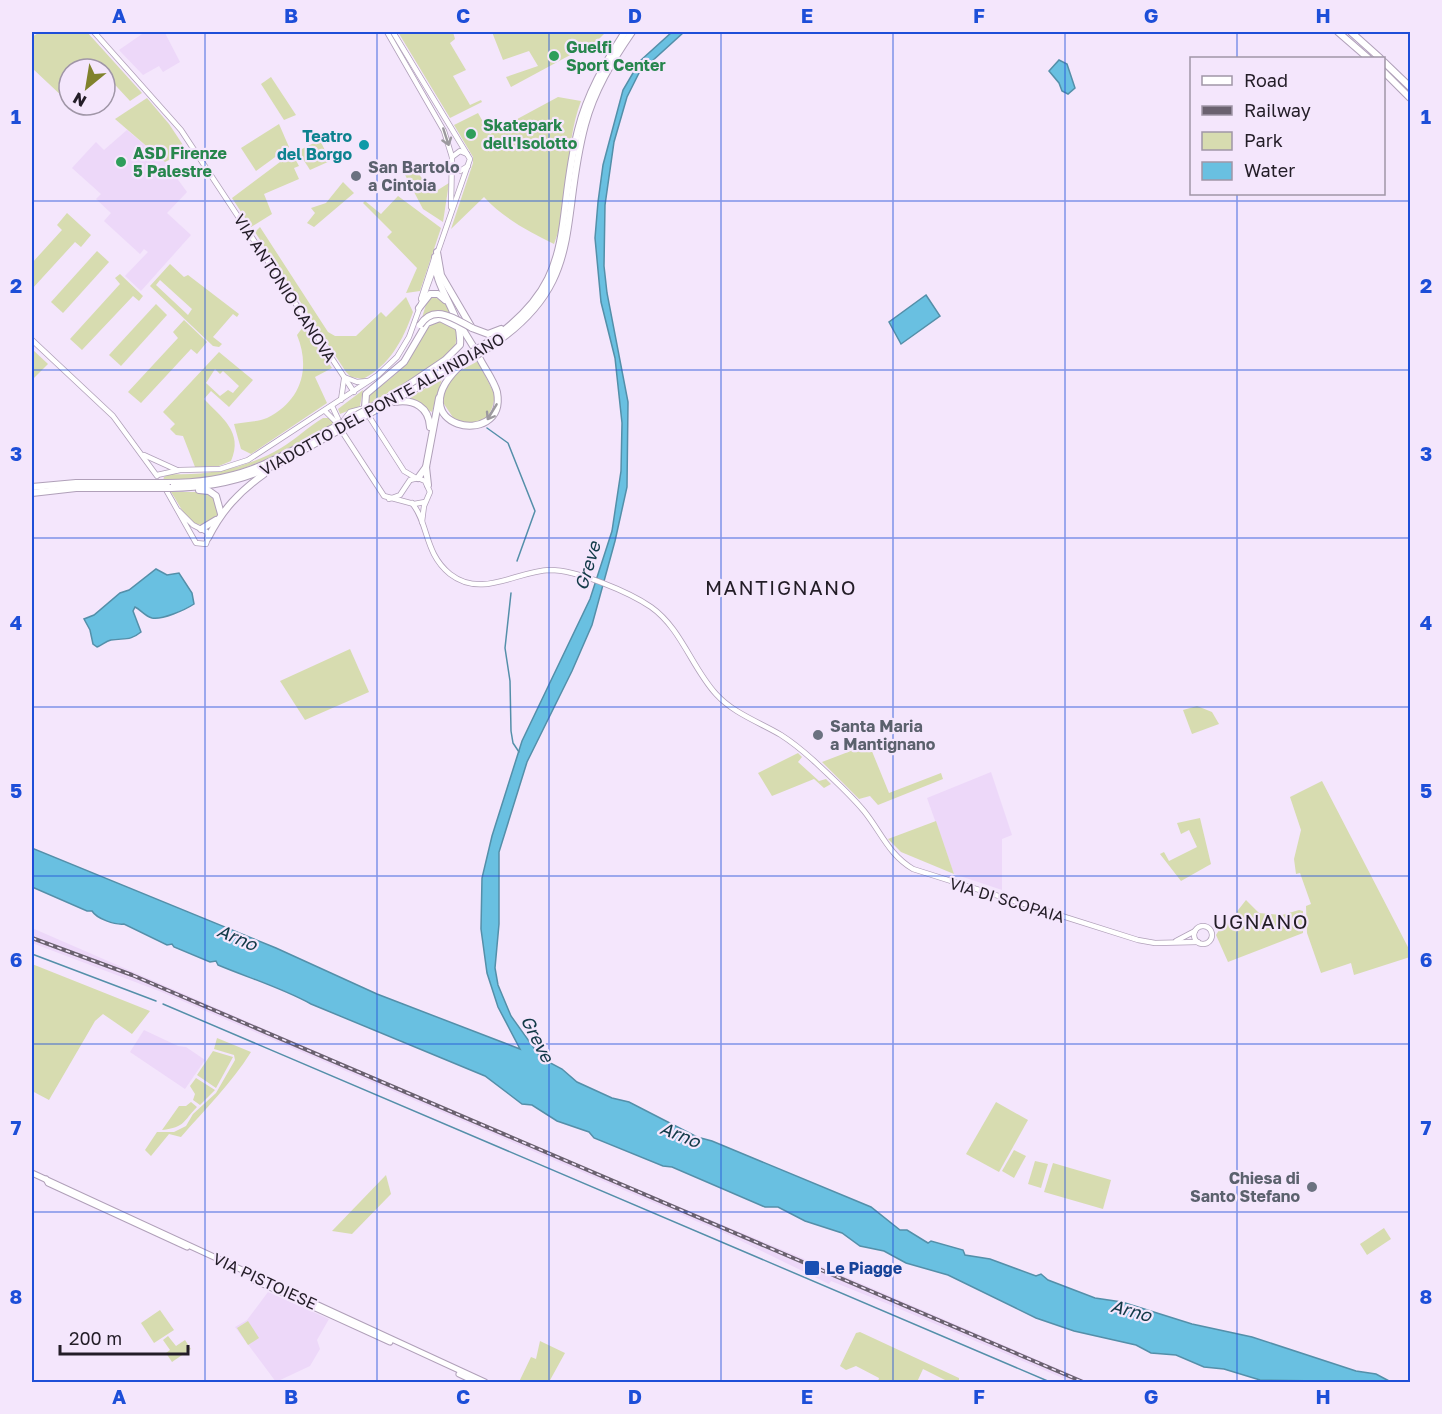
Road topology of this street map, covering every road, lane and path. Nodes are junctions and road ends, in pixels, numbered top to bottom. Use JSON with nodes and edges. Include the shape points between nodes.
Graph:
{"nodes":[{"id":1,"x":94,"y":32,"type":"edge"},
{"id":2,"x":387,"y":32,"type":"edge"},
{"id":3,"x":393,"y":32,"type":"edge"},
{"id":4,"x":625,"y":32,"type":"edge"},
{"id":5,"x":632,"y":32,"type":"edge"},
{"id":6,"x":1338,"y":32,"type":"edge"},
{"id":7,"x":1351,"y":32,"type":"edge"},
{"id":8,"x":1367,"y":57,"type":"edge"},
{"id":9,"x":1379,"y":57,"type":"edge"},
{"id":10,"x":1385,"y":64,"type":"edge"},
{"id":11,"x":1385,"y":74,"type":"edge"},
{"id":12,"x":1410,"y":87,"type":"edge"},
{"id":13,"x":1410,"y":98,"type":"edge"},
{"id":14,"x":467,"y":154,"type":"junction"},
{"id":15,"x":452,"y":157,"type":"junction"},
{"id":16,"x":452,"y":165,"type":"junction"},
{"id":17,"x":468,"y":166,"type":"junction"},
{"id":18,"x":451,"y":213,"type":"junction"},
{"id":19,"x":436,"y":255,"type":"junction"},
{"id":20,"x":542,"y":294,"type":"junction"},
{"id":21,"x":447,"y":303,"type":"junction"},
{"id":22,"x":420,"y":308,"type":"junction"},
{"id":23,"x":521,"y":316,"type":"junction"},
{"id":24,"x":455,"y":317,"type":"junction"},
{"id":25,"x":457,"y":327,"type":"junction"},
{"id":26,"x":472,"y":328,"type":"junction"},
{"id":27,"x":32,"y":340,"type":"edge"},
{"id":28,"x":478,"y":351,"type":"junction"},
{"id":29,"x":470,"y":356,"type":"junction"},
{"id":30,"x":463,"y":363,"type":"junction"},
{"id":31,"x":393,"y":372,"type":"junction"},
{"id":32,"x":344,"y":376,"type":"junction"},
{"id":33,"x":370,"y":381,"type":"junction"},
{"id":34,"x":354,"y":392,"type":"junction"},
{"id":35,"x":439,"y":397,"type":"junction"},
{"id":36,"x":341,"y":400,"type":"junction"},
{"id":37,"x":385,"y":403,"type":"junction"},
{"id":38,"x":332,"y":406,"type":"junction"},
{"id":39,"x":365,"y":408,"type":"joint"},
{"id":40,"x":325,"y":411,"type":"junction"},
{"id":41,"x":370,"y":418,"type":"dead end"},
{"id":42,"x":339,"y":421,"type":"junction"},
{"id":43,"x":331,"y":432,"type":"junction"},
{"id":44,"x":344,"y":432,"type":"dead end"},
{"id":45,"x":430,"y":433,"type":"junction"},
{"id":46,"x":140,"y":452,"type":"junction"},
{"id":47,"x":277,"y":465,"type":"junction"},
{"id":48,"x":426,"y":467,"type":"junction"},
{"id":49,"x":170,"y":468,"type":"junction"},
{"id":50,"x":152,"y":469,"type":"junction"},
{"id":51,"x":180,"y":470,"type":"junction"},
{"id":52,"x":404,"y":471,"type":"junction"},
{"id":53,"x":157,"y":475,"type":"junction"},
{"id":54,"x":417,"y":478,"type":"junction"},
{"id":55,"x":429,"y":485,"type":"junction"},
{"id":56,"x":158,"y":486,"type":"junction"},
{"id":57,"x":169,"y":486,"type":"junction"},
{"id":58,"x":405,"y":487,"type":"junction"},
{"id":59,"x":32,"y":488,"type":"edge"},
{"id":60,"x":32,"y":493,"type":"edge"},
{"id":61,"x":389,"y":499,"type":"junction"},
{"id":62,"x":425,"y":502,"type":"junction"},
{"id":63,"x":411,"y":503,"type":"junction"},
{"id":64,"x":178,"y":511,"type":"junction"},
{"id":65,"x":220,"y":516,"type":"junction"},
{"id":66,"x":422,"y":527,"type":"junction"},
{"id":67,"x":200,"y":529,"type":"junction"},
{"id":68,"x":191,"y":534,"type":"junction"},
{"id":69,"x":208,"y":538,"type":"junction"},
{"id":70,"x":1195,"y":931,"type":"junction"},
{"id":71,"x":1198,"y":942,"type":"junction"},
{"id":72,"x":1174,"y":943,"type":"junction"},
{"id":73,"x":32,"y":1173,"type":"edge"},
{"id":74,"x":46,"y":1179,"type":"junction"},
{"id":75,"x":476,"y":1383,"type":"edge"},
{"id":76,"x":485,"y":1383,"type":"edge"}],
"edges":[{"from":1,"to":32,"type":"street","name":"VIA ANTONIO CANOVA","via":[[181,130]]},
{"from":2,"to":15,"type":"street","one_way":true,"via":[[438,117]]},
{"from":3,"to":14,"type":"street"},
{"from":4,"to":20,"type":"highway","name":"VIADOTTO DEL PONTE ALL'INDIANO","via":[[601,70],[580,122],[563,236]]},
{"from":5,"to":20,"type":"highway","name":"VIADOTTO DEL PONTE ALL'INDIANO","via":[[605,74],[589,111],[565,250]]},
{"from":6,"to":8,"type":"highway"},
{"from":7,"to":9,"type":"highway"},
{"from":10,"to":12,"type":"highway"},
{"from":11,"to":13,"type":"highway"},
{"from":14,"to":15,"type":"street","via":[[458,152]]},
{"from":14,"to":17,"type":"street"},
{"from":15,"to":16,"type":"street"},
{"from":16,"to":17,"type":"street","via":[[458,170]]},
{"from":16,"to":18,"type":"street"},
{"from":17,"to":18,"type":"street"},
{"from":18,"to":19,"type":"street"},
{"from":19,"to":21,"type":"highway","via":[[436,277]]},
{"from":19,"to":22,"type":"street"},
{"from":19,"to":26,"type":"highway","via":[[442,277]]},
{"from":20,"to":23,"type":"highway","name":"VIADOTTO DEL PONTE ALL'INDIANO"},
{"from":20,"to":28,"type":"highway","name":"VIADOTTO DEL PONTE ALL'INDIANO","via":[[519,326]]},
{"from":21,"to":22,"type":"highway","via":[[432,294]]},
{"from":21,"to":24,"type":"highway"},
{"from":22,"to":33,"type":"street","via":[[402,349]]},
{"from":23,"to":26,"type":"highway","via":[[492,334]]},
{"from":23,"to":28,"type":"highway","name":"VIADOTTO DEL PONTE ALL'INDIANO"},
{"from":24,"to":25,"type":"highway"},
{"from":24,"to":28,"type":"highway"},
{"from":25,"to":31,"type":"highway","via":[[443,319],[429,321],[407,358]]},
{"from":25,"to":37,"type":"highway","via":[[460,343],[454,352]]},
{"from":26,"to":31,"type":"highway","bridge":true,"via":[[438,313],[429,315]]},
{"from":27,"to":46,"type":"street","via":[[113,416]]},
{"from":28,"to":29,"type":"highway","name":"VIADOTTO DEL PONTE ALL'INDIANO","bridge":true},
{"from":28,"to":35,"type":"highway","one_way":true,"via":[[497,395],[496,407],[488,419],[472,426],[457,424],[446,415]]},
{"from":29,"to":30,"type":"highway","name":"VIADOTTO DEL PONTE ALL'INDIANO"},
{"from":29,"to":37,"type":"highway","name":"VIADOTTO DEL PONTE ALL'INDIANO"},
{"from":30,"to":35,"type":"highway","via":[[445,380]]},
{"from":30,"to":37,"type":"highway","name":"VIADOTTO DEL PONTE ALL'INDIANO"},
{"from":31,"to":39,"type":"highway","via":[[366,394]]},
{"from":32,"to":33,"type":"street","via":[[357,382]]},
{"from":32,"to":34,"type":"street","name":"VIA ANTONIO CANOVA"},
{"from":32,"to":36,"type":"street"},
{"from":33,"to":34,"type":"street"},
{"from":34,"to":36,"type":"street"},
{"from":35,"to":45,"type":"highway"},
{"from":36,"to":38,"type":"street"},
{"from":37,"to":43,"type":"highway","name":"VIADOTTO DEL PONTE ALL'INDIANO","bridge":true},
{"from":37,"to":45,"type":"highway","via":[[405,401],[420,406],[430,419]]},
{"from":38,"to":40,"type":"street"},
{"from":38,"to":42,"type":"street"},
{"from":39,"to":42,"type":"street","via":[[350,412]]},
{"from":40,"to":42,"type":"street"},
{"from":40,"to":51,"type":"street","via":[[248,460],[220,469]]},
{"from":41,"to":52,"type":"street"},
{"from":43,"to":47,"type":"highway","name":"VIADOTTO DEL PONTE ALL'INDIANO"},
{"from":43,"to":57,"type":"highway","name":"VIADOTTO DEL PONTE ALL'INDIANO","via":[[247,473]]},
{"from":44,"to":61,"type":"street","via":[[378,489]]},
{"from":45,"to":48,"type":"highway"},
{"from":46,"to":49,"type":"street"},
{"from":46,"to":50,"type":"street"},
{"from":47,"to":57,"type":"highway","name":"VIADOTTO DEL PONTE ALL'INDIANO","via":[[224,484]]},
{"from":47,"to":65,"type":"highway","via":[[244,489]]},
{"from":48,"to":54,"type":"highway"},
{"from":48,"to":55,"type":"highway"},
{"from":49,"to":50,"type":"street"},
{"from":49,"to":51,"type":"street"},
{"from":50,"to":53,"type":"street"},
{"from":51,"to":53,"type":"street"},
{"from":52,"to":54,"type":"street"},
{"from":52,"to":58,"type":"street"},
{"from":53,"to":64,"type":"street"},
{"from":54,"to":55,"type":"street"},
{"from":54,"to":58,"type":"street"},
{"from":55,"to":62,"type":"street","via":[[430,495]]},
{"from":56,"to":57,"type":"highway","name":"VIADOTTO DEL PONTE ALL'INDIANO","bridge":true},
{"from":56,"to":59,"type":"highway","name":"VIADOTTO DEL PONTE ALL'INDIANO","via":[[76,483]]},
{"from":56,"to":60,"type":"highway","name":"VIADOTTO DEL PONTE ALL'INDIANO"},
{"from":57,"to":65,"type":"highway","via":[[211,492],[219,502]]},
{"from":58,"to":61,"type":"street"},
{"from":58,"to":63,"type":"street","via":[[405,497]]},
{"from":61,"to":63,"type":"street"},
{"from":62,"to":63,"type":"street"},
{"from":62,"to":66,"type":"street"},
{"from":63,"to":66,"type":"street"},
{"from":64,"to":67,"type":"street"},
{"from":64,"to":68,"type":"street"},
{"from":65,"to":67,"type":"highway"},
{"from":65,"to":69,"type":"highway"},
{"from":66,"to":72,"type":"street","name":"VIA DI SCOPAIA","via":[[441,564],[468,583],[492,584],[558,571],[638,599],[667,621],[722,700],[797,747],[866,813],[892,852],[918,872],[1127,937]]},
{"from":67,"to":68,"type":"street"},
{"from":67,"to":69,"type":"street","via":[[207,532]]},
{"from":68,"to":69,"type":"street","via":[[199,545],[206,544]]},
{"from":70,"to":71,"type":"street"},
{"from":70,"to":71,"type":"street","via":[[1203,926],[1212,933],[1209,942]]},
{"from":70,"to":72,"type":"street"},
{"from":71,"to":72,"type":"street","name":"VIA DI SCOPAIA"},
{"from":73,"to":74,"type":"main road","name":"VIA PISTOIESE"},
{"from":74,"to":75,"type":"main road","name":"VIA PISTOIESE"},
{"from":74,"to":76,"type":"main road","name":"VIA PISTOIESE"}]}
